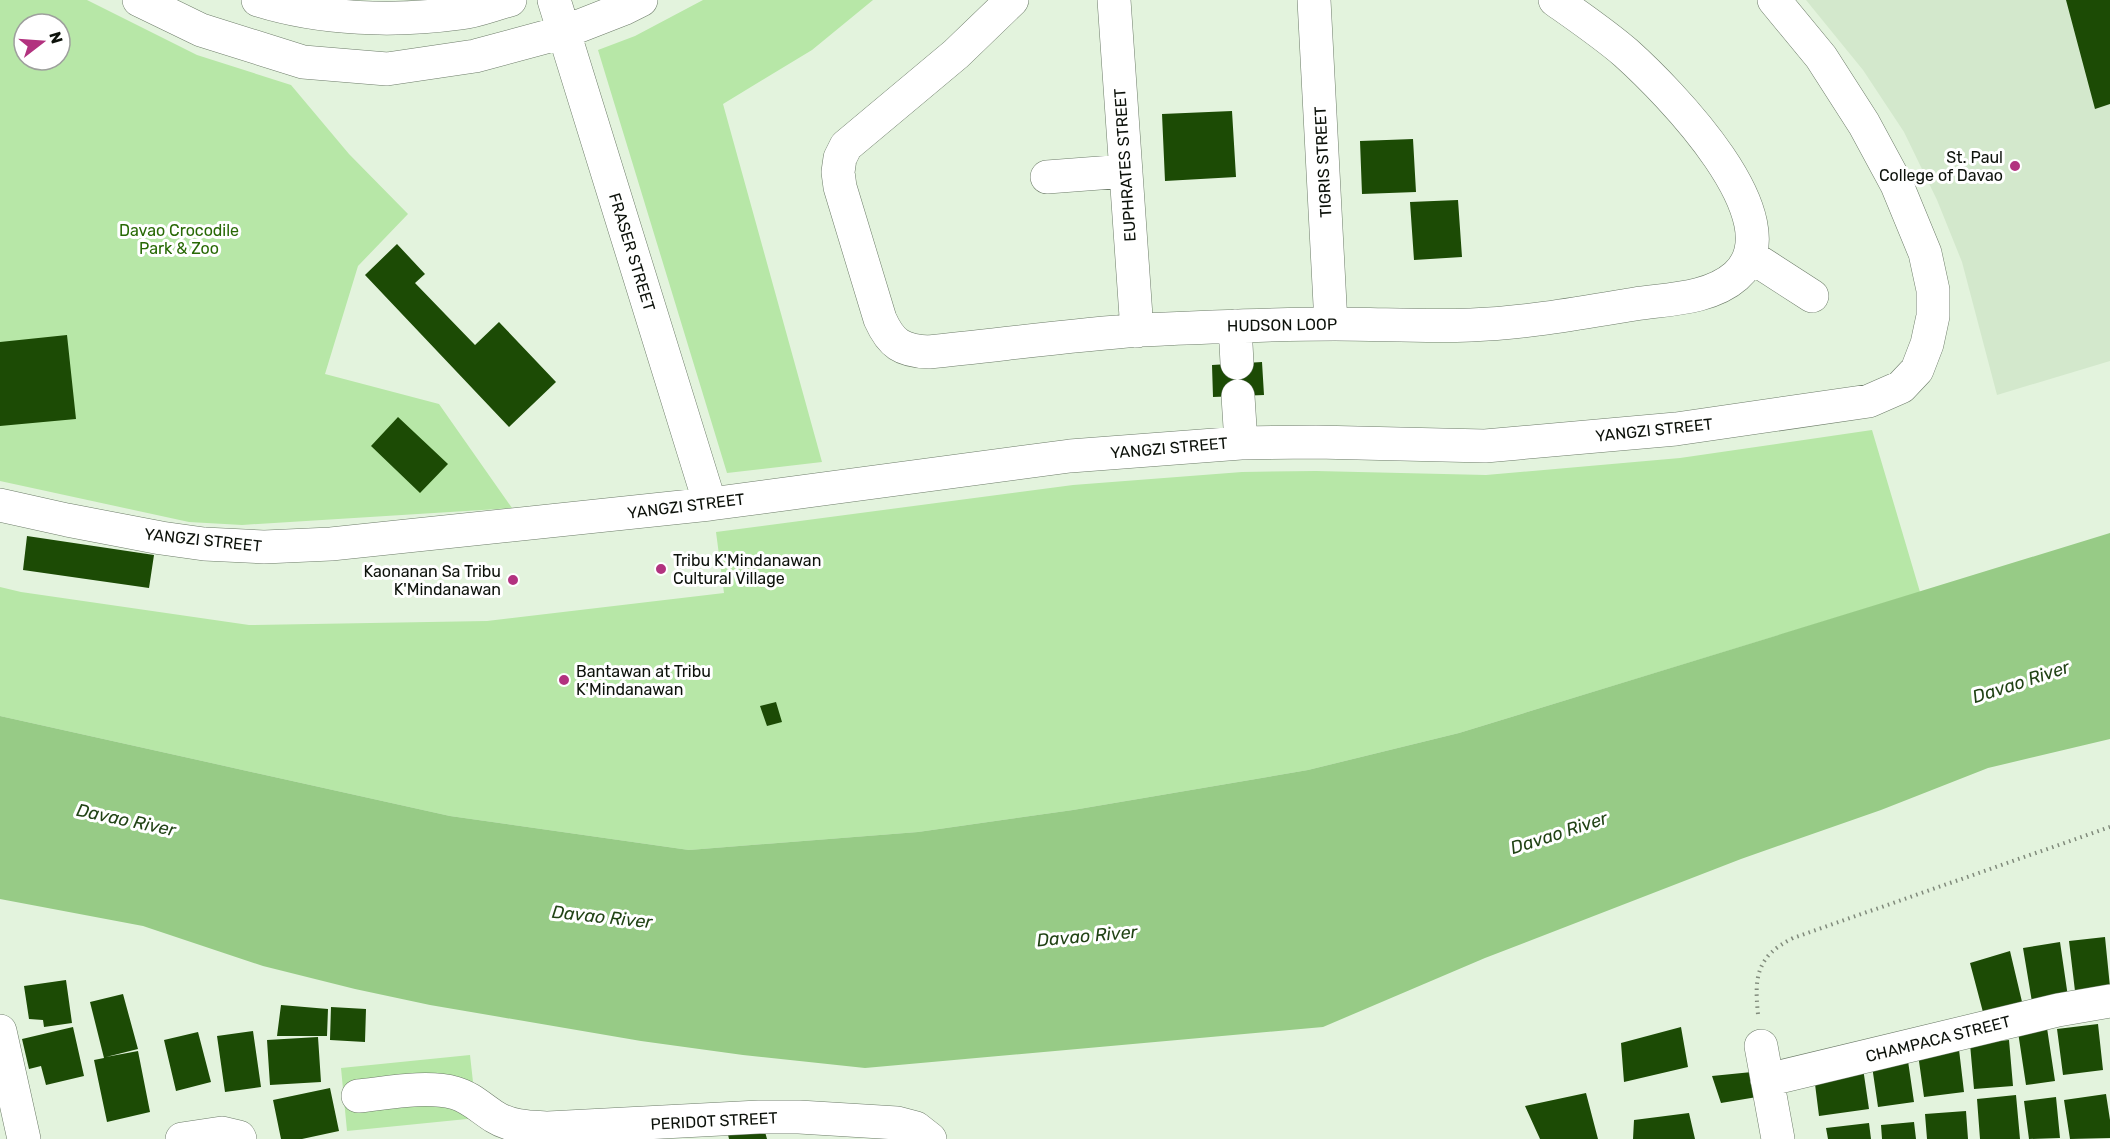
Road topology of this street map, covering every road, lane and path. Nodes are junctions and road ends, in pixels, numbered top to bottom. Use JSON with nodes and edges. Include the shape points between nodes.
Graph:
{"nodes":[{"id":1,"x":139,"y":0,"type":"edge"},
{"id":2,"x":258,"y":0,"type":"edge"},
{"id":3,"x":510,"y":0,"type":"edge"},
{"id":4,"x":554,"y":0,"type":"edge"},
{"id":5,"x":641,"y":0,"type":"edge"},
{"id":6,"x":1012,"y":0,"type":"edge"},
{"id":7,"x":1114,"y":0,"type":"edge"},
{"id":8,"x":1314,"y":0,"type":"edge"},
{"id":9,"x":1555,"y":0,"type":"edge"},
{"id":10,"x":1774,"y":0,"type":"edge"},
{"id":11,"x":564,"y":32,"type":"junction"},
{"id":12,"x":1126,"y":171,"type":"junction"},
{"id":13,"x":1047,"y":177,"type":"dead end"},
{"id":14,"x":1750,"y":256,"type":"junction"},
{"id":15,"x":1812,"y":296,"type":"dead end"},
{"id":16,"x":1331,"y":324,"type":"junction"},
{"id":17,"x":1235,"y":326,"type":"junction"},
{"id":18,"x":1137,"y":331,"type":"junction"},
{"id":19,"x":1237,"y":363,"type":"dead end"},
{"id":20,"x":1238,"y":396,"type":"dead end"},
{"id":21,"x":1241,"y":442,"type":"junction"},
{"id":22,"x":710,"y":504,"type":"junction"},
{"id":23,"x":0,"y":505,"type":"edge"},
{"id":24,"x":2110,"y":827,"type":"edge"},
{"id":25,"x":2110,"y":1001,"type":"edge"},
{"id":26,"x":0,"y":1031,"type":"edge"},
{"id":27,"x":1761,"y":1046,"type":"joint"},
{"id":28,"x":1767,"y":1080,"type":"junction"},
{"id":29,"x":358,"y":1096,"type":"dead end"},
{"id":30,"x":799,"y":1128,"type":"edge"},
{"id":31,"x":239,"y":1138,"type":"edge"},
{"id":32,"x":24,"y":1139,"type":"edge"},
{"id":33,"x":182,"y":1139,"type":"edge"},
{"id":34,"x":930,"y":1139,"type":"edge"},
{"id":35,"x":1778,"y":1139,"type":"edge"}],
"edges":[{"from":1,"to":11,"type":"street","via":[[201,30],[303,62],[387,69],[475,56]]},
{"from":2,"to":3,"type":"street","via":[[287,9],[380,19],[463,13]]},
{"from":4,"to":11,"type":"street","name":"FRASER STREET"},
{"from":5,"to":11,"type":"street"},
{"from":6,"to":18,"type":"street","name":"HUDSON LOOP","via":[[956,54],[861,132],[840,158],[840,187],[880,319],[898,345],[929,352]]},
{"from":7,"to":12,"type":"street","name":"EUPHRATES STREET"},
{"from":8,"to":16,"type":"street","name":"TIGRIS STREET"},
{"from":9,"to":14,"type":"street","via":[[1625,52],[1664,90],[1724,164],[1748,210],[1752,232]]},
{"from":10,"to":21,"type":"street","name":"YANGZI STREET","via":[[1821,57],[1864,124],[1897,185],[1925,253],[1933,290],[1933,316],[1917,370],[1901,387],[1869,401],[1676,429],[1485,446]]},
{"from":11,"to":22,"type":"street","name":"FRASER STREET"},
{"from":12,"to":13,"type":"street"},
{"from":12,"to":18,"type":"street","name":"EUPHRATES STREET"},
{"from":14,"to":15,"type":"street"},
{"from":14,"to":16,"type":"street","name":"HUDSON LOOP","via":[[1738,275],[1717,289],[1678,298],[1472,325]]},
{"from":16,"to":17,"type":"street","name":"HUDSON LOOP"},
{"from":17,"to":18,"type":"street","name":"HUDSON LOOP"},
{"from":17,"to":19,"type":"street"},
{"from":20,"to":21,"type":"street"},
{"from":21,"to":22,"type":"street","name":"YANGZI STREET","via":[[1070,456]]},
{"from":22,"to":23,"type":"street","name":"YANGZI STREET","via":[[407,537],[264,547],[161,538]]},
{"from":24,"to":27,"type":"path","via":[[1776,946],[1761,965],[1756,983]]},
{"from":25,"to":28,"type":"street","name":"CHAMPACA STREET"},
{"from":26,"to":32,"type":"street"},
{"from":27,"to":28,"type":"street"},
{"from":28,"to":35,"type":"street"},
{"from":29,"to":30,"type":"street","name":"PERIDOT STREET","via":[[407,1090],[456,1093],[517,1127],[759,1117]]},
{"from":30,"to":34,"type":"street","name":"PERIDOT STREET","via":[[897,1123],[916,1128]]},
{"from":31,"to":33,"type":"street","via":[[222,1133]]}]}
